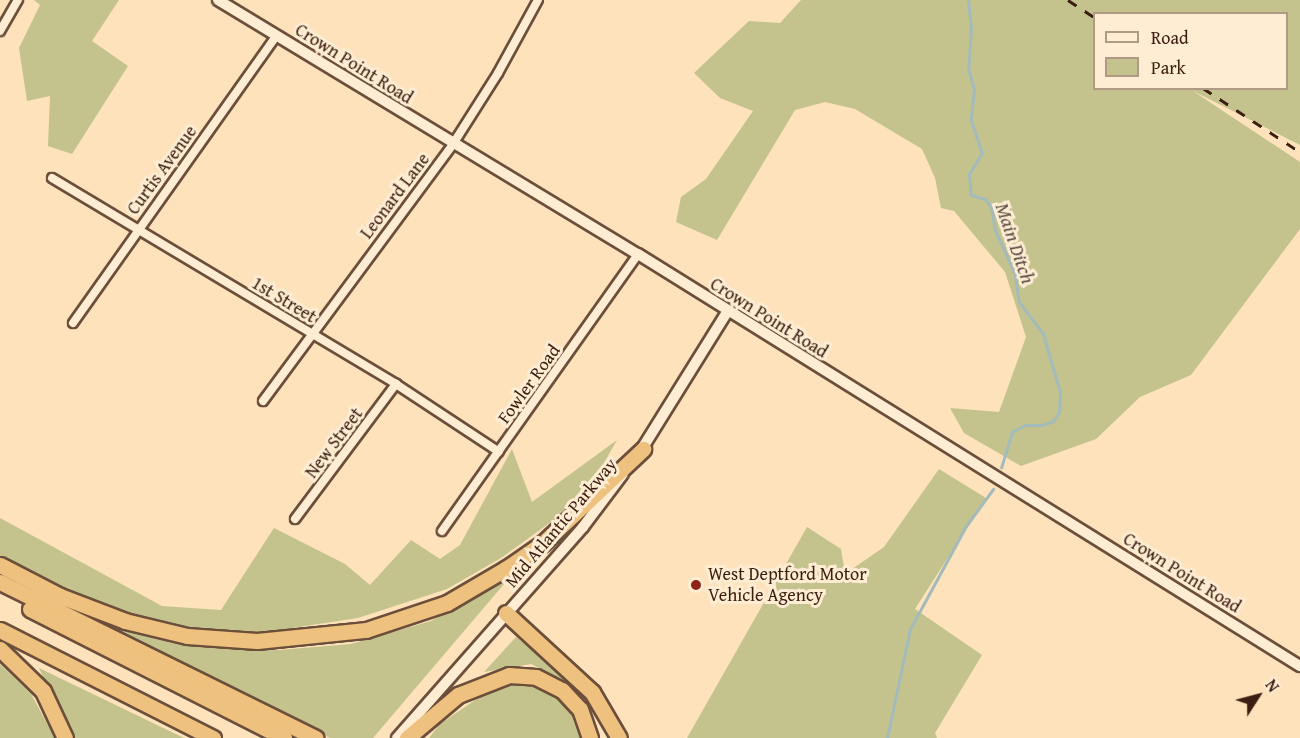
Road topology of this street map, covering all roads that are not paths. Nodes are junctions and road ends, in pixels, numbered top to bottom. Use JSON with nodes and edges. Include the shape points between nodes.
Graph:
{"nodes":[{"id":1,"x":18,"y":0,"type":"edge"},
{"id":2,"x":218,"y":0,"type":"edge"},
{"id":3,"x":538,"y":0,"type":"edge"},
{"id":4,"x":0,"y":31,"type":"edge"},
{"id":5,"x":276,"y":36,"type":"junction"},
{"id":6,"x":453,"y":144,"type":"junction"},
{"id":7,"x":52,"y":178,"type":"dead end"},
{"id":8,"x":138,"y":229,"type":"junction"},
{"id":9,"x":638,"y":254,"type":"junction"},
{"id":10,"x":727,"y":312,"type":"junction"},
{"id":11,"x":73,"y":323,"type":"dead end"},
{"id":12,"x":311,"y":333,"type":"junction"},
{"id":13,"x":396,"y":384,"type":"junction"},
{"id":14,"x":263,"y":401,"type":"dead end"},
{"id":15,"x":643,"y":449,"type":"junction"},
{"id":16,"x":499,"y":452,"type":"junction"},
{"id":17,"x":295,"y":519,"type":"dead end"},
{"id":18,"x":441,"y":531,"type":"dead end"},
{"id":19,"x":0,"y":565,"type":"edge"},
{"id":20,"x":0,"y":582,"type":"edge"},
{"id":21,"x":0,"y":593,"type":"edge"},
{"id":22,"x":506,"y":613,"type":"junction"},
{"id":23,"x":0,"y":630,"type":"edge"},
{"id":24,"x":0,"y":649,"type":"edge"},
{"id":25,"x":1300,"y":666,"type":"edge"},
{"id":26,"x":408,"y":733,"type":"edge"},
{"id":27,"x":65,"y":738,"type":"edge"},
{"id":28,"x":213,"y":738,"type":"edge"},
{"id":29,"x":284,"y":738,"type":"edge"},
{"id":30,"x":315,"y":738,"type":"edge"},
{"id":31,"x":397,"y":738,"type":"edge"},
{"id":32,"x":590,"y":738,"type":"edge"},
{"id":33,"x":619,"y":738,"type":"edge"}],
"edges":[{"from":1,"to":4,"type":"street"},
{"from":2,"to":5,"type":"main road","name":"Crown Point Road"},
{"from":3,"to":6,"type":"street","name":"Leonard Lane"},
{"from":5,"to":6,"type":"main road","name":"Crown Point Road"},
{"from":5,"to":8,"type":"street","name":"Curtis Avenue"},
{"from":6,"to":9,"type":"main road","name":"Crown Point Road"},
{"from":6,"to":12,"type":"street","name":"Leonard Lane"},
{"from":7,"to":8,"type":"street","name":"1st Street"},
{"from":8,"to":11,"type":"street","name":"Curtis Avenue"},
{"from":8,"to":12,"type":"street","name":"1st Street"},
{"from":9,"to":10,"type":"main road","name":"Crown Point Road"},
{"from":9,"to":16,"type":"street","name":"Fowler Road"},
{"from":10,"to":15,"type":"main road","name":"Mid Atlantic Parkway"},
{"from":10,"to":25,"type":"main road","name":"Crown Point Road"},
{"from":12,"to":13,"type":"street","name":"1st Street"},
{"from":12,"to":14,"type":"street","name":"Leonard Lane"},
{"from":13,"to":16,"type":"street","name":"1st Street"},
{"from":13,"to":17,"type":"street","name":"New Street"},
{"from":15,"to":19,"type":"highway","via":[[542,544],[510,566],[447,603],[366,630],[257,641],[187,636],[125,621],[60,596]]},
{"from":15,"to":22,"type":"main road","name":"Mid Atlantic Parkway","via":[[583,527]]},
{"from":16,"to":18,"type":"street","name":"Fowler Road"},
{"from":20,"to":30,"type":"highway"},
{"from":21,"to":29,"type":"highway"},
{"from":22,"to":26,"type":"main road","name":"Mid Atlantic Parkway"},
{"from":22,"to":33,"type":"highway","via":[[592,692]]},
{"from":23,"to":28,"type":"highway"},
{"from":24,"to":27,"type":"highway","via":[[43,691]]},
{"from":26,"to":31,"type":"main road","name":"Mid Atlantic Parkway"},
{"from":26,"to":32,"type":"highway","via":[[458,695],[509,675],[536,677],[562,690],[580,709]]}]}
